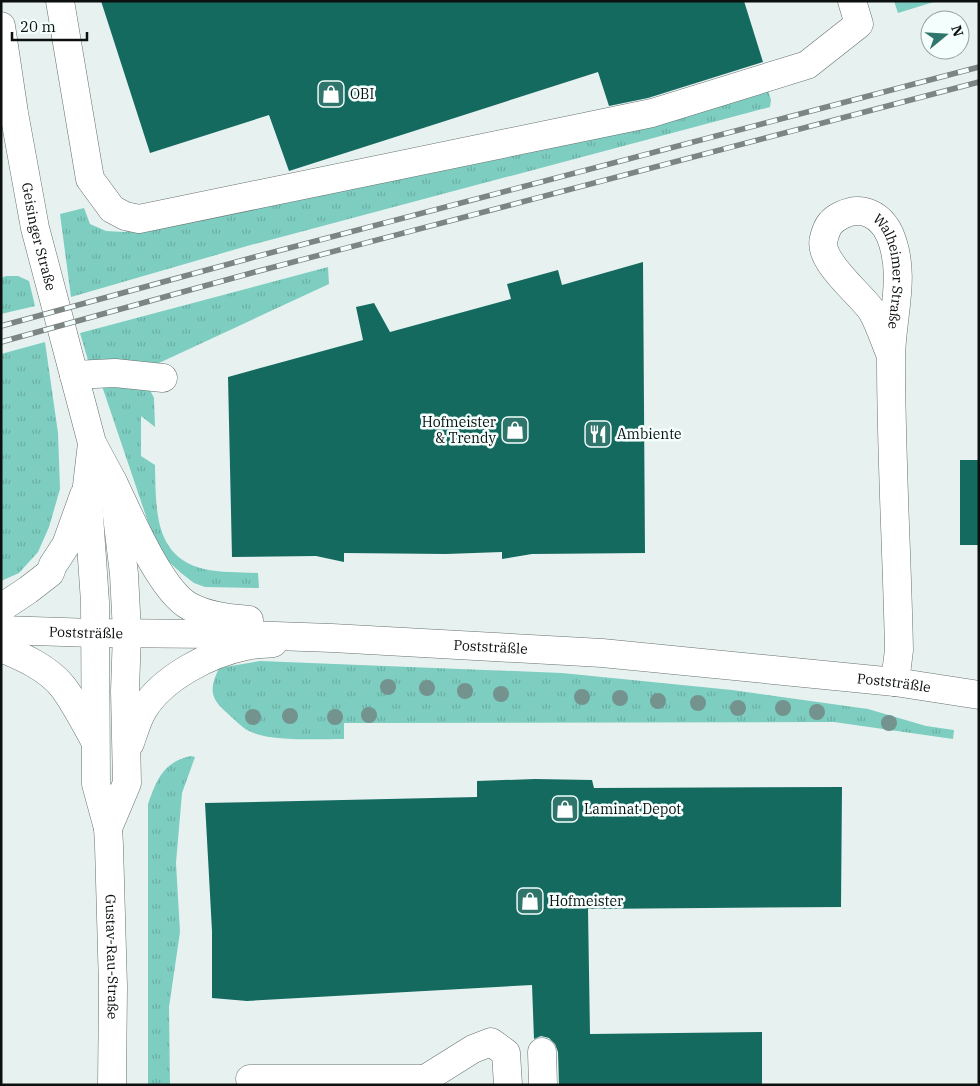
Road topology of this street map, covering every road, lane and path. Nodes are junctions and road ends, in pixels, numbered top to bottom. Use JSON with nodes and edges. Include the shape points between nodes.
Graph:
{"nodes":[{"id":1,"x":60,"y":1,"type":"edge"},
{"id":2,"x":852,"y":1,"type":"edge"},
{"id":3,"x":1,"y":26,"type":"edge"},
{"id":4,"x":891,"y":356,"type":"junction"},
{"id":5,"x":74,"y":375,"type":"junction"},
{"id":6,"x":163,"y":378,"type":"dead end"},
{"id":7,"x":100,"y":484,"type":"junction"},
{"id":8,"x":1,"y":608,"type":"edge"},
{"id":9,"x":1,"y":630,"type":"edge"},
{"id":10,"x":127,"y":632,"type":"junction"},
{"id":11,"x":94,"y":633,"type":"junction"},
{"id":12,"x":332,"y":638,"type":"junction"},
{"id":13,"x":373,"y":640,"type":"junction"},
{"id":14,"x":1,"y":648,"type":"edge"},
{"id":15,"x":895,"y":682,"type":"junction"},
{"id":16,"x":979,"y":695,"type":"edge"},
{"id":17,"x":96,"y":743,"type":"junction"},
{"id":18,"x":126,"y":751,"type":"junction"},
{"id":19,"x":108,"y":828,"type":"junction"},
{"id":20,"x":542,"y":1052,"type":"dead end"},
{"id":21,"x":250,"y":1079,"type":"dead end"},
{"id":22,"x":425,"y":1082,"type":"edge"},
{"id":23,"x":112,"y":1085,"type":"edge"},
{"id":24,"x":508,"y":1085,"type":"edge"},
{"id":25,"x":542,"y":1085,"type":"edge"}],
"edges":[{"from":1,"to":2,"type":"street","via":[[90,179],[112,209],[125,216],[139,218],[652,113],[807,65],[859,24]]},
{"from":3,"to":5,"type":"street","name":"Geisinger Straße","via":[[35,228]]},
{"from":4,"to":4,"type":"street","name":"Walheimer Straße","via":[[899,289],[898,262],[890,236],[883,222],[869,212],[846,213],[834,219],[827,228],[823,241],[825,253],[840,277],[872,312]]},
{"from":4,"to":15,"type":"street","name":"Walheimer Straße","via":[[900,650]]},
{"from":5,"to":6,"type":"street","via":[[115,373]]},
{"from":5,"to":7,"type":"street","name":"Geisinger Straße"},
{"from":7,"to":8,"type":"street","via":[[50,573]]},
{"from":7,"to":10,"type":"street","name":"Geisinger Straße","via":[[124,574]]},
{"from":7,"to":11,"type":"street","name":"Geisinger Straße"},
{"from":7,"to":13,"type":"street","via":[[142,541],[168,587],[189,606],[218,617],[294,624]]},
{"from":9,"to":11,"type":"street","name":"Poststräßle"},
{"from":10,"to":11,"type":"street","name":"Poststräßle"},
{"from":10,"to":12,"type":"street","name":"Poststräßle"},
{"from":10,"to":18,"type":"street","name":"Gustav-Rau-Straße"},
{"from":11,"to":17,"type":"street","name":"Gustav-Rau-Straße"},
{"from":12,"to":13,"type":"street","name":"Poststräßle"},
{"from":12,"to":18,"type":"street","via":[[246,646],[210,657],[178,675],[156,694],[143,710]]},
{"from":13,"to":15,"type":"street","name":"Poststräßle","via":[[602,653]]},
{"from":14,"to":17,"type":"street","via":[[25,658],[63,687]]},
{"from":15,"to":16,"type":"street","name":"Poststräßle"},
{"from":17,"to":19,"type":"street","name":"Gustav-Rau-Straße","via":[[96,784]]},
{"from":18,"to":19,"type":"street","name":"Gustav-Rau-Straße","via":[[126,783]]},
{"from":19,"to":23,"type":"street","name":"Gustav-Rau-Straße","via":[[113,987]]},
{"from":20,"to":25,"type":"street"},
{"from":21,"to":22,"type":"street"},
{"from":22,"to":24,"type":"street","via":[[473,1049],[491,1042],[506,1053]]}]}
